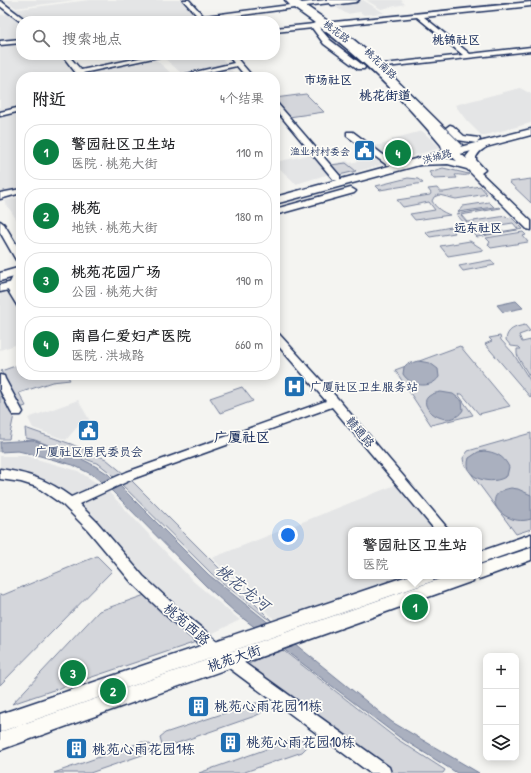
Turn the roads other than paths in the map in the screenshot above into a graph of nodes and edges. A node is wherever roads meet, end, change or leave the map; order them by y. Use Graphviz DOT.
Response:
graph roads {
  1 [pos="186,0"];
  2 [pos="340,0"];
  3 [pos="347,0"];
  4 [pos="356,0"];
  5 [pos="0,3"];
  6 [pos="531,4"];
  7 [pos="295,5"];
  8 [pos="17,16"];
  9 [pos="200,16"];
  10 [pos="228,16"];
  11 [pos="232,16"];
  12 [pos="418,16"];
  13 [pos="327,26"];
  14 [pos="280,30"];
  15 [pos="16,40"];
  16 [pos="0,42"];
  17 [pos="531,49"];
  18 [pos="469,56"];
  19 [pos="69,60"];
  20 [pos="142,60"];
  21 [pos="234,60"];
  22 [pos="237,64"];
  23 [pos="379,66"];
  24 [pos="79,72"];
  25 [pos="90,72"];
  26 [pos="200,72"];
  27 [pos="245,72"];
  28 [pos="426,106"];
  29 [pos="16,110"];
  30 [pos="280,110"];
  31 [pos="0,114"];
  32 [pos="531,126"];
  33 [pos="531,132"];
  34 [pos="350,134"];
  35 [pos="481,142"];
  36 [pos="449,144"];
  37 [pos="390,163"];
  38 [pos="409,164"];
  39 [pos="478,175"];
  40 [pos="337,178"];
  41 [pos="352,191"];
  42 [pos="16,192"];
  43 [pos="280,193"];
  44 [pos="0,196"];
  45 [pos="280,200"];
  46 [pos="280,211"];
  47 [pos="531,220"];
  48 [pos="0,224"];
  49 [pos="531,227"];
  50 [pos="16,263"];
  51 [pos="0,270"];
  52 [pos="16,272"];
  53 [pos="16,274"];
  54 [pos="16,276"];
  55 [pos="0,277"];
  56 [pos="16,280"];
  57 [pos="0,289"];
  58 [pos="16,294"];
  59 [pos="280,342"];
  60 [pos="0,379"];
  61 [pos="334,402"];
  62 [pos="17,412"];
  63 [pos="0,474"];
  64 [pos="76,500"];
  65 [pos="441,527"];
  66 [pos="531,540"];
  67 [pos="531,554"];
  68 [pos="482,557"];
  69 [pos="482,571"];
  70 [pos="418,579"];
  71 [pos="459,579"];
  72 [pos="244,647"];
  73 [pos="223,654"];
  74 [pos="0,723"];
  75 [pos="0,741"];
  76 [pos="377,771"];
  1 -- 9 [label="street"];
  2 -- 7 [label="main road"];
  3 -- 7 [label="main road"];
  4 -- 13 [label="main road"];
  5 -- 8 [label="street"];
  6 -- 12 [label="street"];
  7 -- 10 [label="main road"];
  7 -- 11 [label="main road"];
  7 -- 13 [label="main road"];
  7 -- 13 [label="main road, 桃花路"];
  12 -- 13 [label="street"];
  12 -- 18 [label="street"];
  13 -- 14 [label="street"];
  13 -- 23 [label="main road, 桃花路"];
  13 -- 23 [label="main road"];
  13 -- 36 [label="main road"];
  15 -- 16 [label="main road"];
  17 -- 18 [label="street"];
  18 -- 23 [label="street"];
  19 -- 24 [label="street"];
  20 -- 25 [label="street"];
  21 -- 22 [label="street"];
  22 -- 26 [label="street"];
  22 -- 27 [label="street"];
  23 -- 28 [label="main road"];
  23 -- 36 [label="main road, 桃花路"];
  28 -- 35 [label="main road"];
  28 -- 36 [label="main road"];
  29 -- 31 [label="street"];
  30 -- 40 [label="street"];
  32 -- 35 [label="highway, 洪城路"];
  33 -- 35 [label="highway, 洪城路"];
  34 -- 37 [label="street"];
  35 -- 36 [label="highway, 洪城路"];
  35 -- 47 [label="main road"];
  36 -- 37 [label="highway, 洪城路"];
  36 -- 38 [label="highway, 洪城路"];
  36 -- 39 [label="main road, 桃花路"];
  37 -- 40 [label="highway, 洪城路"];
  38 -- 39 [label="main road"];
  38 -- 45 [label="highway, 洪城路"];
  39 -- 49 [label="main road, 桃花路"];
  40 -- 43 [label="highway, 洪城路"];
  41 -- 46 [label="main road"];
  42 -- 44 [label="street"];
  48 -- 50 [label="street"];
  51 -- 52 [label="highway"];
  53 -- 55 [label="highway"];
  54 -- 57 [label="main road"];
  56 -- 58 [label="street"];
  59 -- 61 [label="street, 赣通路"];
  60 -- 62 [label="street"];
  61 -- 64 [label="street"];
  61 -- 65 [label="street, 赣通路"];
  63 -- 64 [label="street, 桃苑西路"];
  64 -- 73 [label="street, 桃苑西路"];
  66 -- 68 [label="main road"];
  67 -- 69 [label="main road"];
  70 -- 72 [label="main road, 桃苑大街"];
  71 -- 72 [label="main road, 桃苑大街"];
  72 -- 73 [label="main road, 桃苑大街"];
  73 -- 74 [label="main road, 桃苑大街"];
  73 -- 75 [label="main road, 桃苑大街"];
  73 -- 76 [label="street, 桃苑西路"];
}
